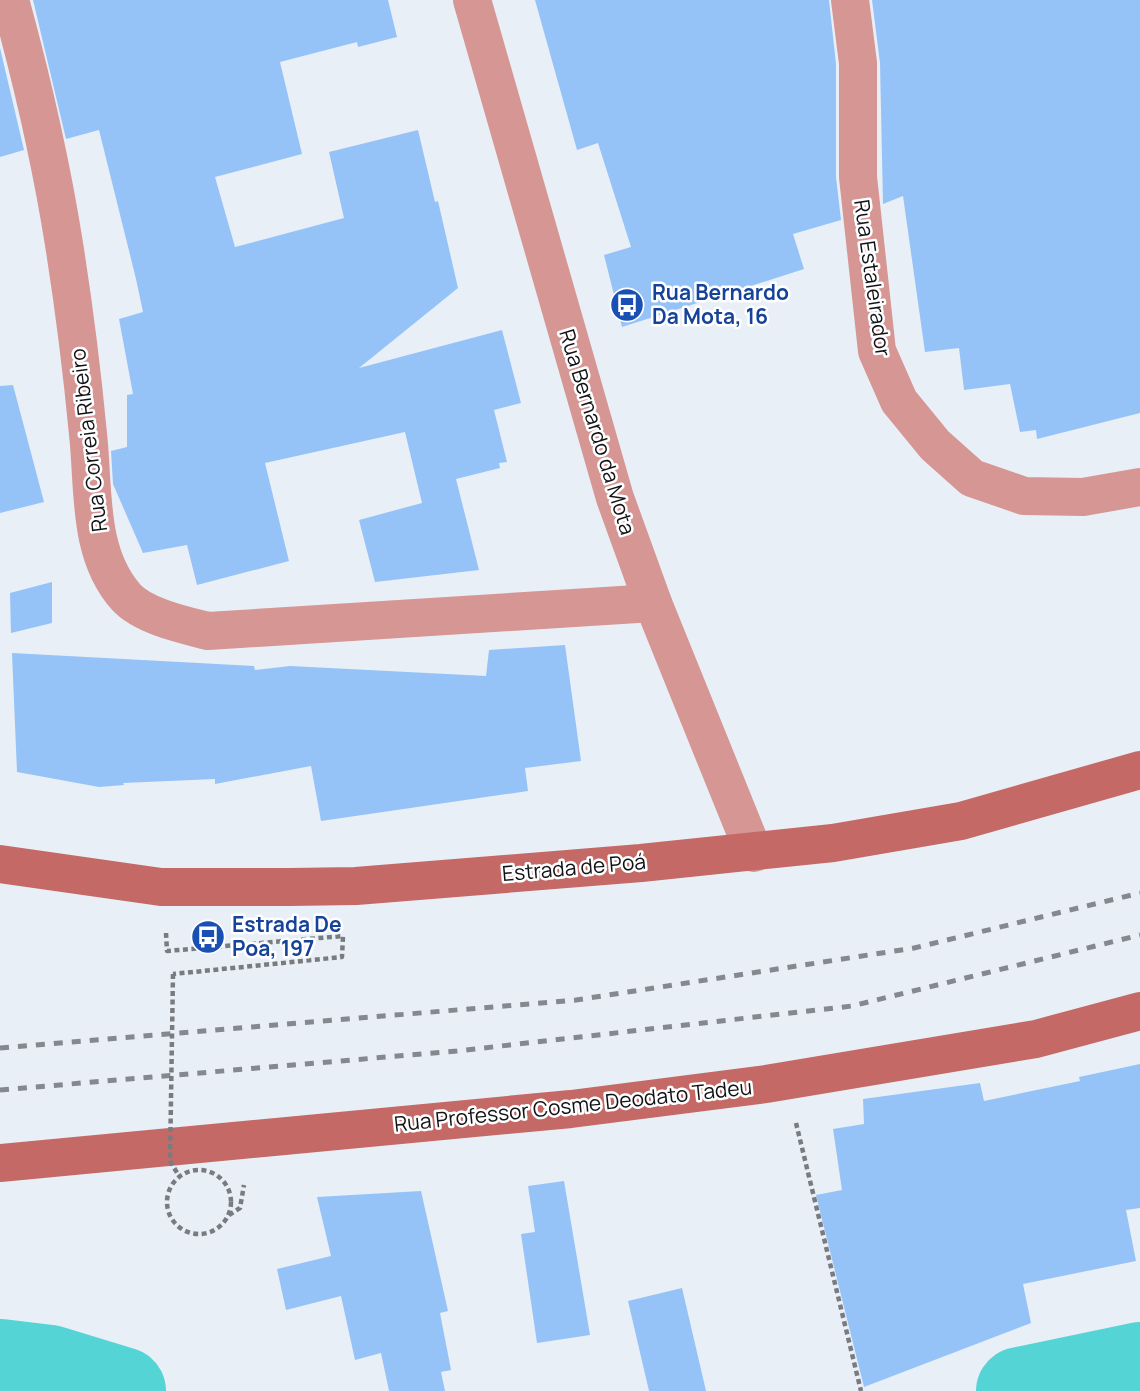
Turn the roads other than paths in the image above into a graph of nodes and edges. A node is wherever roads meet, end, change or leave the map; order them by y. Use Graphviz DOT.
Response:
graph roads {
  1 [pos="10,0"];
  2 [pos="472,0"];
  3 [pos="850,0"];
  4 [pos="1140,486"];
  5 [pos="653,603"];
  6 [pos="1140,770"];
  7 [pos="754,853"];
  8 [pos="0,864"];
  9 [pos="1140,1012"];
  10 [pos="0,1164"];
  1 -- 5 [label="street, Rua Correia Ribeiro"];
  2 -- 5 [label="street, Rua Bernardo da Mota"];
  3 -- 4 [label="street, Rua Estaleirador"];
  5 -- 7 [label="street, Rua Bernardo da Mota"];
  6 -- 7 [label="main road, Estrada de Poá"];
  7 -- 8 [label="main road, Estrada de Poá"];
  9 -- 10 [label="main road, Rua Professor Cosme Deodato Tadeu"];
}
